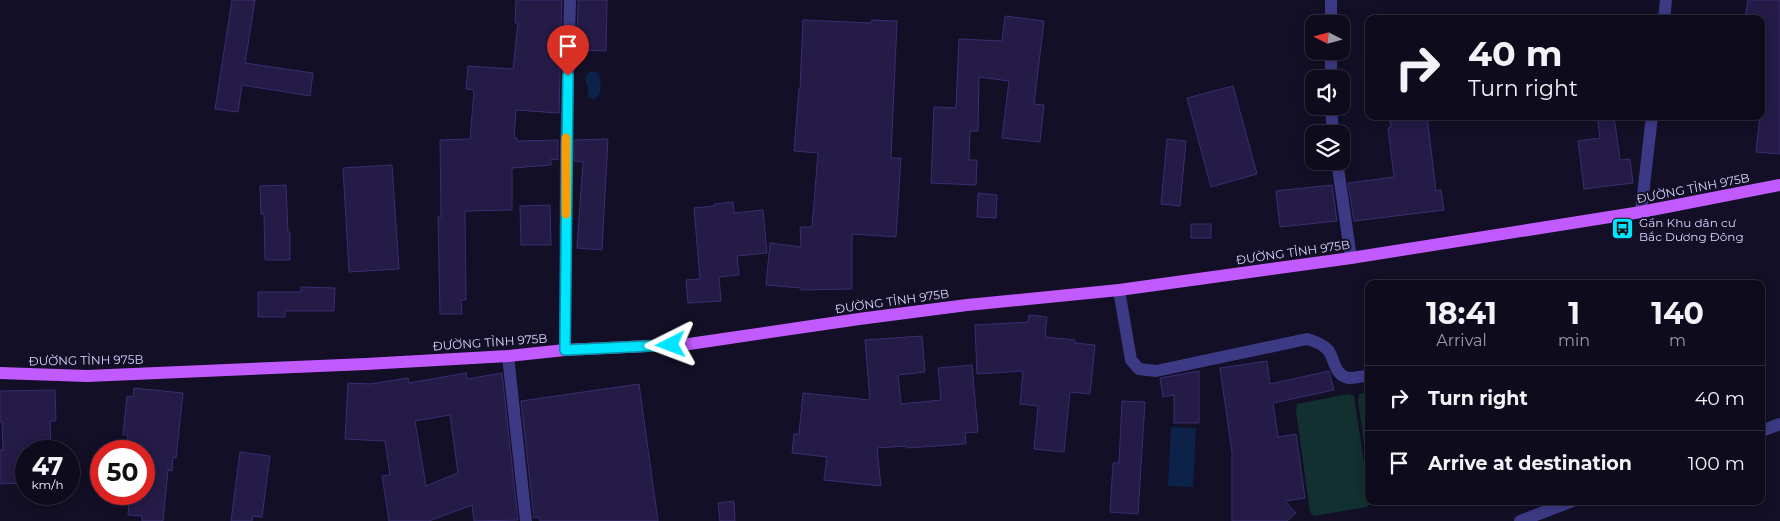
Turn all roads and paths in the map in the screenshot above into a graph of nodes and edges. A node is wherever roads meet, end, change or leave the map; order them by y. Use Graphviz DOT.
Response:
graph roads {
  1 [pos="570,0"];
  2 [pos="1331,0"];
  3 [pos="1666,0"];
  4 [pos="1331,15"];
  5 [pos="1664,15"];
  6 [pos="1652,120"];
  7 [pos="1338,170"];
  8 [pos="1780,185"];
  9 [pos="1641,212"];
  10 [pos="1351,258"];
  11 [pos="1119,290"];
  12 [pos="565,350"];
  13 [pos="508,356"];
  14 [pos="0,374"];
  15 [pos="1365,376"];
  16 [pos="1780,424"];
  17 [pos="1765,430"];
  18 [pos="1562,505"];
  19 [pos="526,521"];
  20 [pos="1520,521"];
  1 -- 12 [label="street"];
  2 -- 4 [label="street"];
  3 -- 5 [label="street"];
  6 -- 9 [label="street"];
  7 -- 10 [label="street"];
  8 -- 9 [label="main road, ĐƯỜNG TỈNH 975B"];
  9 -- 10 [label="main road, ĐƯỜNG TỈNH 975B"];
  10 -- 11 [label="main road, ĐƯỜNG TỈNH 975B"];
  11 -- 12 [label="main road, ĐƯỜNG TỈNH 975B"];
  11 -- 15 [label="street"];
  12 -- 13 [label="main road, ĐƯỜNG TỈNH 975B"];
  13 -- 14 [label="main road, ĐƯỜNG TỈNH 975B"];
  13 -- 19 [label="street"];
  16 -- 17 [label="street"];
  18 -- 20 [label="street"];
}
